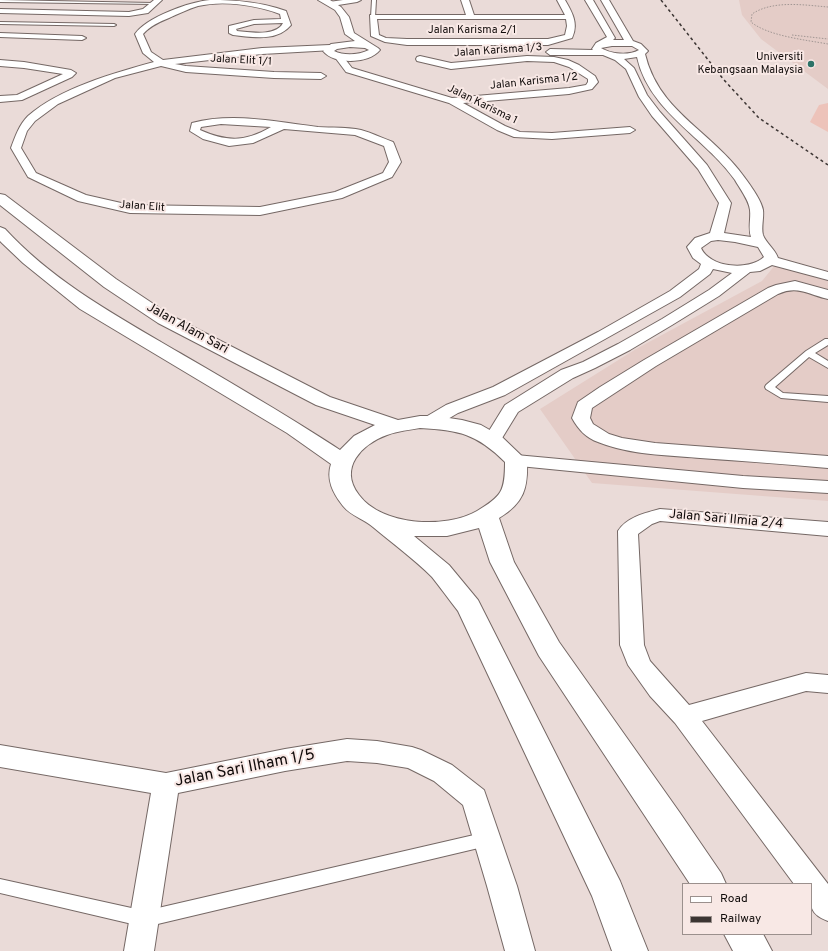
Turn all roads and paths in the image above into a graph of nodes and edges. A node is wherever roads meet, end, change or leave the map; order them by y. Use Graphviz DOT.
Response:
graph roads {
  1 [pos="357,0"];
  2 [pos="374,0"];
  3 [pos="465,0"];
  4 [pos="561,0"];
  5 [pos="589,0"];
  6 [pos="605,0"];
  7 [pos="0,1"];
  8 [pos="13,1"];
  9 [pos="329,1"];
  10 [pos="156,2"];
  11 [pos="828,7"];
  12 [pos="0,10"];
  13 [pos="373,17"];
  14 [pos="471,17"];
  15 [pos="570,17"];
  16 [pos="285,21"];
  17 [pos="0,23"];
  18 [pos="114,25"];
  19 [pos="350,34"];
  20 [pos="783,34"];
  21 [pos="0,35"];
  22 [pos="82,38"];
  23 [pos="828,39"];
  24 [pos="630,44"];
  25 [pos="828,44"];
  26 [pos="374,49"];
  27 [pos="603,49"];
  28 [pos="333,51"];
  29 [pos="413,51"];
  30 [pos="429,51"];
  31 [pos="509,52"];
  32 [pos="641,53"];
  33 [pos="360,56"];
  34 [pos="420,59"];
  35 [pos="555,60"];
  36 [pos="161,63"];
  37 [pos="0,64"];
  38 [pos="321,76"];
  39 [pos="375,78"];
  40 [pos="0,100"];
  41 [pos="452,101"];
  42 [pos="281,126"];
  43 [pos="630,130"];
  44 [pos="0,198"];
  45 [pos="0,232"];
  46 [pos="716,237"];
  47 [pos="761,244"];
  48 [pos="0,255"];
  49 [pos="28,258"];
  50 [pos="770,260"];
  51 [pos="708,263"];
  52 [pos="746,269"];
  53 [pos="828,276"];
  54 [pos="828,295"];
  55 [pos="828,341"];
  56 [pos="628,345"];
  57 [pos="809,353"];
  58 [pos="657,358"];
  59 [pos="828,365"];
  60 [pos="828,399"];
  61 [pos="430,422"];
  62 [pos="394,425"];
  63 [pos="492,439"];
  64 [pos="738,456"];
  65 [pos="342,461"];
  66 [pos="516,461"];
  67 [pos="828,462"];
  68 [pos="743,482"];
  69 [pos="828,487"];
  70 [pos="487,517"];
  71 [pos="380,520"];
  72 [pos="828,528"];
  73 [pos="828,684"];
  74 [pos="684,716"];
  75 [pos="0,756"];
  76 [pos="166,784"];
  77 [pos="488,838"];
  78 [pos="708,883"];
  79 [pos="810,883"];
  80 [pos="812,885"];
  81 [pos="0,886"];
  82 [pos="828,907"];
  83 [pos="145,919"];
  84 [pos="743,935"];
  85 [pos="139,951"];
  86 [pos="520,951"];
  87 [pos="630,951"];
  88 [pos="754,951"];
  1 -- 9 [label="street"];
  2 -- 13 [label="lane"];
  3 -- 14 [label="street"];
  4 -- 15 [label="street"];
  5 -- 27 [label="street"];
  6 -- 24 [label="street"];
  7 -- 8 [label="lane"];
  8 -- 10 [label="lane"];
  8 -- 12 [label="street"];
  9 -- 19 [label="street"];
  10 -- 12 [label="street"];
  11 -- 20 [label="path"];
  13 -- 14 [label="street"];
  13 -- 15 [label="street, Jalan Karisma 2/1"];
  14 -- 15 [label="street"];
  16 -- 16 [label="street"];
  16 -- 36 [label="street"];
  17 -- 18 [label="lane"];
  19 -- 26 [label="street"];
  19 -- 28 [label="street"];
  20 -- 23 [label="path"];
  20 -- 25 [label="path"];
  21 -- 22 [label="street"];
  24 -- 27 [label="street"];
  24 -- 32 [label="street"];
  26 -- 27 [label="street"];
  26 -- 28 [label="street"];
  26 -- 33 [label="street"];
  27 -- 31 [label="street"];
  27 -- 32 [label="street"];
  27 -- 46 [label="street"];
  28 -- 33 [label="street"];
  28 -- 36 [label="street, Jalan Elit"];
  28 -- 39 [label="street, Jalan Karisma 1"];
  29 -- 30 [label="street"];
  32 -- 47 [label="street"];
  33 -- 39 [label="street, Jalan Karisma 1"];
  34 -- 35 [label="street, Jalan Karisma 1/3"];
  35 -- 41 [label="street, Jalan Karisma 1/2"];
  36 -- 38 [label="street, Jalan Elit 1/1"];
  36 -- 42 [label="street, Jalan Elit"];
  37 -- 40 [label="street"];
  39 -- 41 [label="street, Jalan Karisma 1"];
  41 -- 43 [label="street, Jalan Karisma 1"];
  42 -- 42 [label="street, Jalan Elit"];
  44 -- 62 [label="street, Jalan Alam Sari"];
  45 -- 49 [label="street"];
  46 -- 47 [label="street"];
  46 -- 51 [label="street"];
  47 -- 50 [label="street"];
  48 -- 49 [label="street"];
  49 -- 65 [label="street"];
  50 -- 52 [label="street"];
  50 -- 53 [label="street"];
  51 -- 52 [label="street"];
  51 -- 61 [label="street"];
  52 -- 56 [label="street"];
  54 -- 58 [label="street"];
  55 -- 57 [label="lane"];
  56 -- 58 [label="street"];
  56 -- 63 [label="street"];
  57 -- 59 [label="lane"];
  57 -- 60 [label="lane"];
  58 -- 64 [label="street"];
  61 -- 62 [label="street"];
  61 -- 63 [label="street"];
  62 -- 65 [label="street"];
  63 -- 66 [label="street"];
  64 -- 67 [label="street"];
  64 -- 68 [label="street"];
  65 -- 71 [label="street"];
  66 -- 68 [label="street"];
  66 -- 70 [label="street"];
  68 -- 69 [label="street"];
  70 -- 71 [label="street"];
  70 -- 78 [label="street"];
  71 -- 87 [label="street"];
  72 -- 74 [label="street, Jalan Sari Ilmia 2/4"];
  73 -- 74 [label="street"];
  74 -- 79 [label="street"];
  75 -- 76 [label="street, Jalan Sari Ilham 1/5"];
  76 -- 77 [label="street, Jalan Sari Ilham 1/5"];
  76 -- 83 [label="street"];
  77 -- 83 [label="lane"];
  77 -- 86 [label="street, Jalan Sari Ilham 1/5"];
  80 -- 82 [label="street"];
  81 -- 83 [label="lane"];
  83 -- 85 [label="street"];
  84 -- 88 [label="street"];
}
